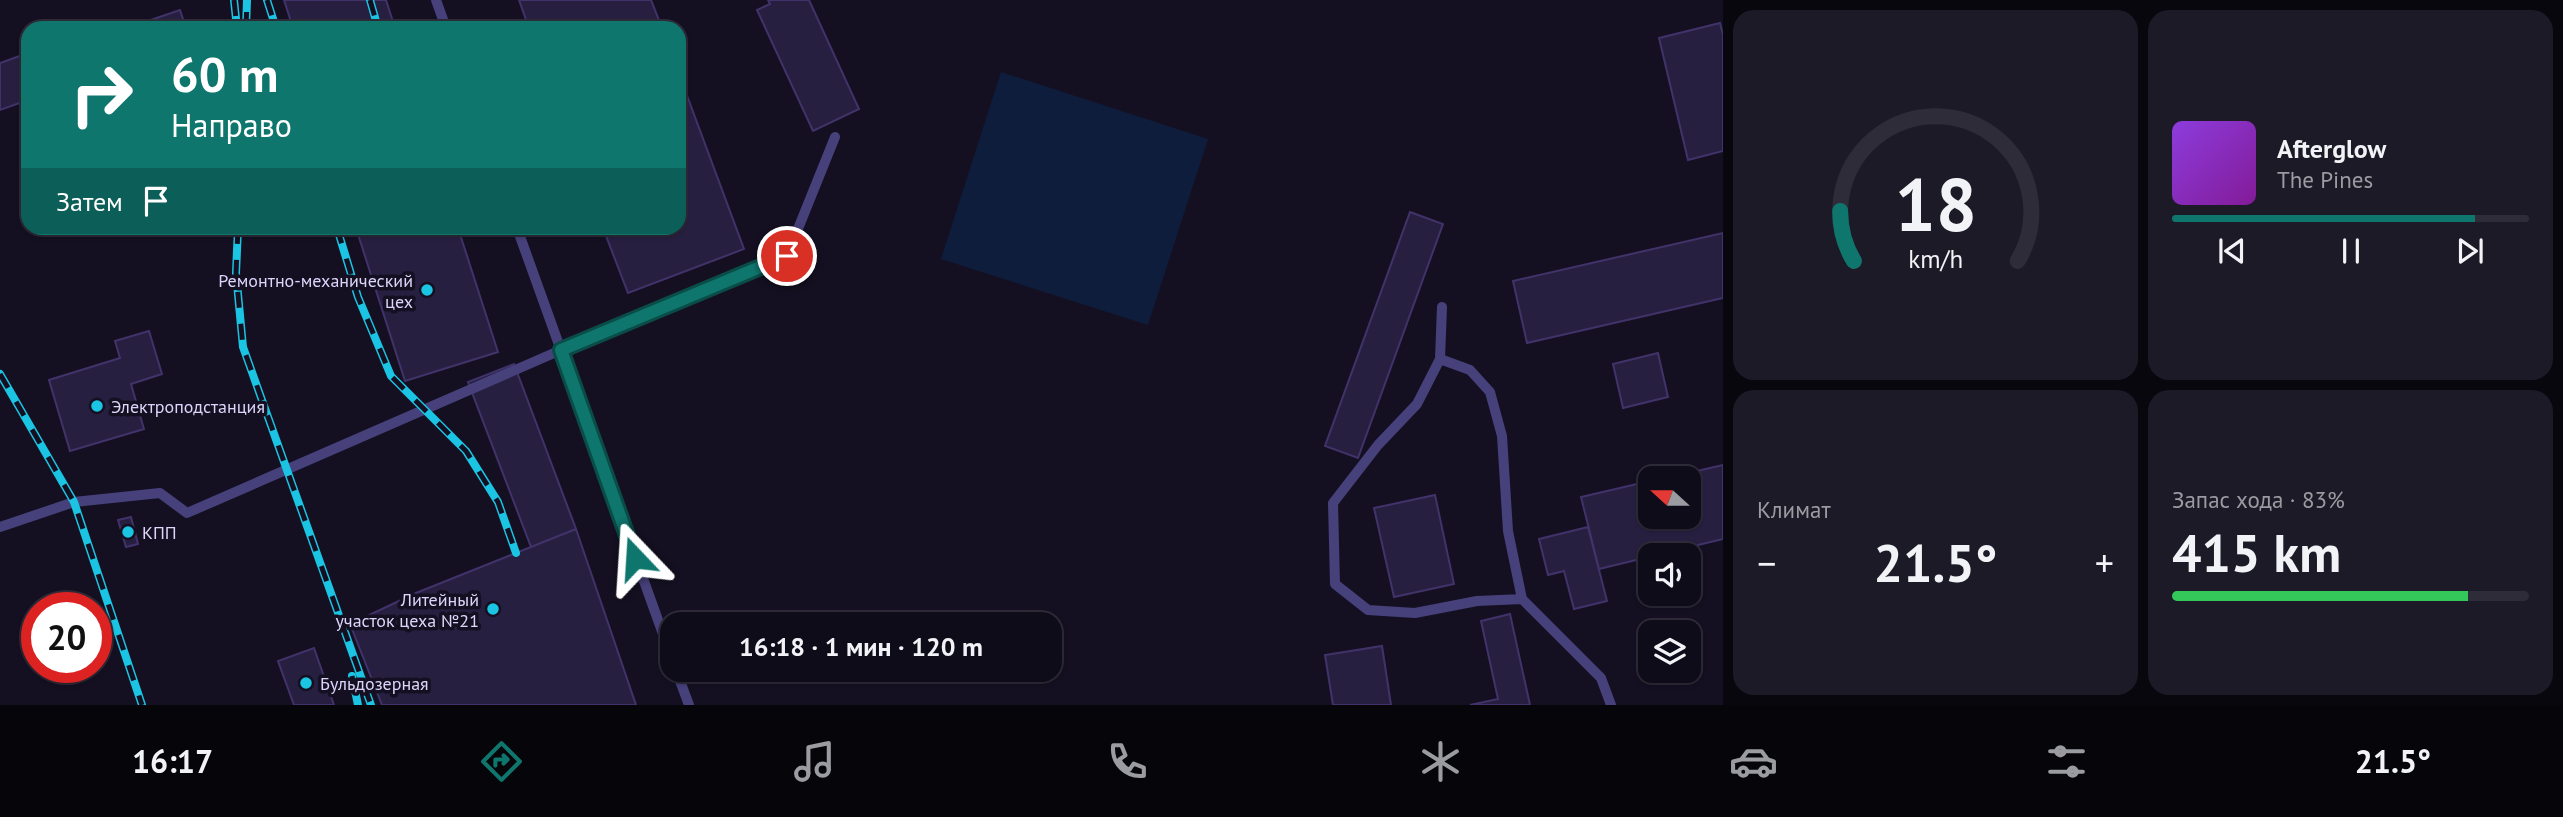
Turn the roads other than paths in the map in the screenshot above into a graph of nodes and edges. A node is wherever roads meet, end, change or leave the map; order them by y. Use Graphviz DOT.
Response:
graph roads {
  1 [pos="436,0"];
  2 [pos="444,21"];
  3 [pos="835,137"];
  4 [pos="520,235"];
  5 [pos="1442,307"];
  6 [pos="561,350"];
  7 [pos="1440,359"];
  8 [pos="0,527"];
  9 [pos="1522,599"];
  10 [pos="660,626"];
  11 [pos="680,682"];
  12 [pos="689,705"];
  13 [pos="1611,705"];
  1 -- 2 [label="lane"];
  3 -- 6 [label="lane"];
  4 -- 6 [label="lane"];
  5 -- 7 [label="lane"];
  6 -- 8 [label="lane"];
  6 -- 10 [label="lane"];
  7 -- 9 [label="lane"];
  7 -- 9 [label="lane"];
  9 -- 13 [label="lane"];
  11 -- 12 [label="lane"];
}
